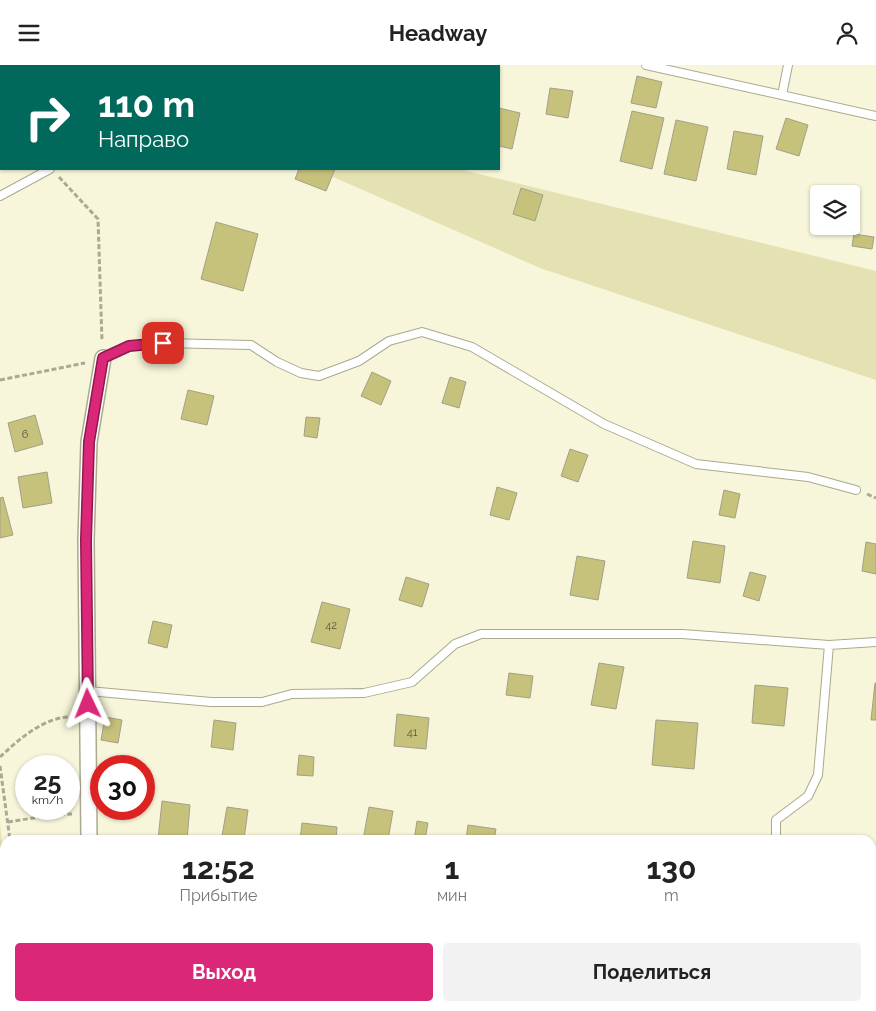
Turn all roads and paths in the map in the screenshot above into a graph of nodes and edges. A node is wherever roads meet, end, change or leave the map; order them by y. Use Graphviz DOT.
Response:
graph roads {
  1 [pos="646,65"];
  2 [pos="788,65"];
  3 [pos="782,95"];
  4 [pos="876,116"];
  5 [pos="48,170"];
  6 [pos="59,176"];
  7 [pos="0,196"];
  8 [pos="103,358"];
  9 [pos="0,380"];
  10 [pos="856,490"];
  11 [pos="876,641"];
  12 [pos="829,645"];
  13 [pos="88,691"];
  14 [pos="88,717"];
  15 [pos="0,757"];
  16 [pos="0,766"];
  17 [pos="88,814"];
  18 [pos="8,822"];
  19 [pos="9,835"];
  20 [pos="89,835"];
  21 [pos="776,835"];
  1 -- 3 [label="lane"];
  2 -- 3 [label="lane"];
  3 -- 4 [label="lane"];
  5 -- 7 [label="lane"];
  6 -- 8 [label="path"];
  8 -- 9 [label="path"];
  8 -- 10 [label="lane"];
  8 -- 13 [label="street"];
  11 -- 12 [label="lane"];
  12 -- 13 [label="lane"];
  12 -- 21 [label="lane"];
  13 -- 14 [label="street"];
  14 -- 15 [label="path"];
  14 -- 17 [label="street"];
  16 -- 18 [label="path"];
  17 -- 18 [label="path"];
  17 -- 20 [label="street"];
  18 -- 19 [label="path"];
}
